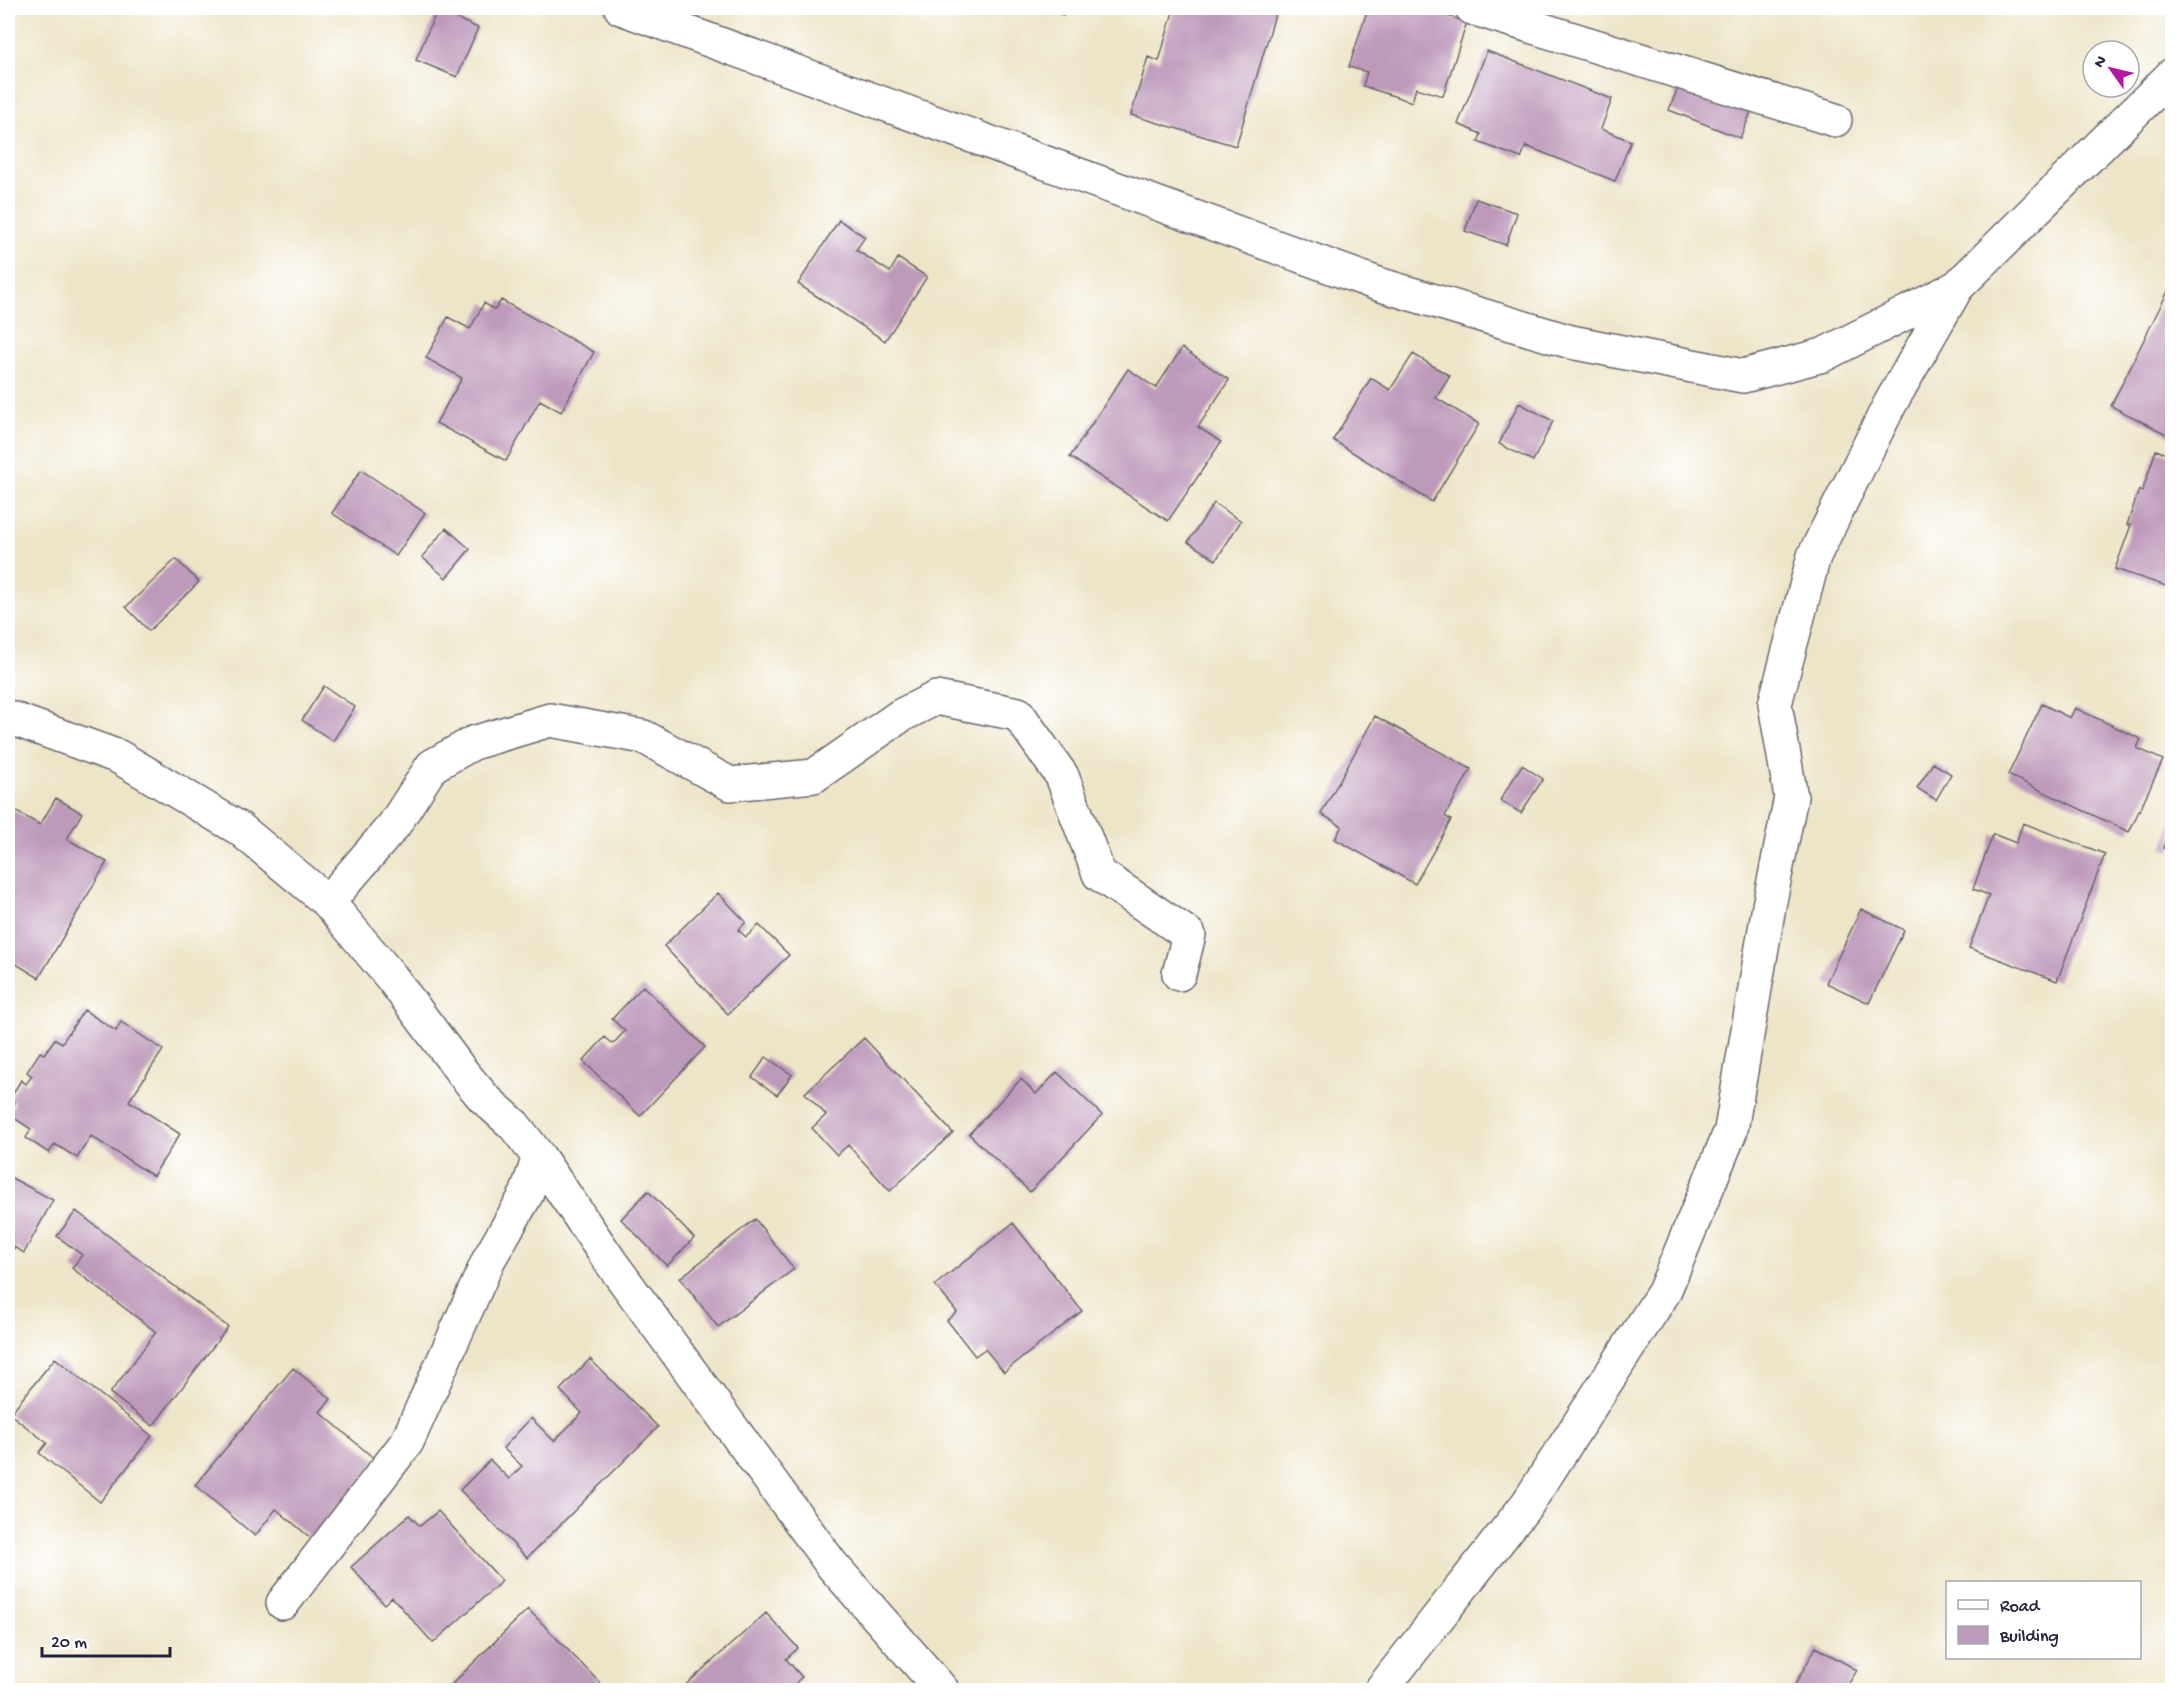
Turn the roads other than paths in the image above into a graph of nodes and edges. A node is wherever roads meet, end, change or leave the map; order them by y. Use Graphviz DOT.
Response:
graph roads {
  1 [pos="621,8"];
  2 [pos="1472,8"];
  3 [pos="2172,75"];
  4 [pos="1835,120"];
  5 [pos="1958,287"];
  6 [pos="8,717"];
  7 [pos="328,902"];
  8 [pos="1179,974"];
  9 [pos="539,1157"];
  10 [pos="283,1603"];
  11 [pos="942,1690"];
  12 [pos="1381,1690"];
  1 -- 5 [label="street"];
  2 -- 4 [label="street"];
  3 -- 5 [label="street"];
  5 -- 12 [label="street"];
  6 -- 7 [label="street"];
  7 -- 8 [label="street"];
  7 -- 9 [label="street"];
  9 -- 10 [label="street"];
  9 -- 11 [label="street"];
}
